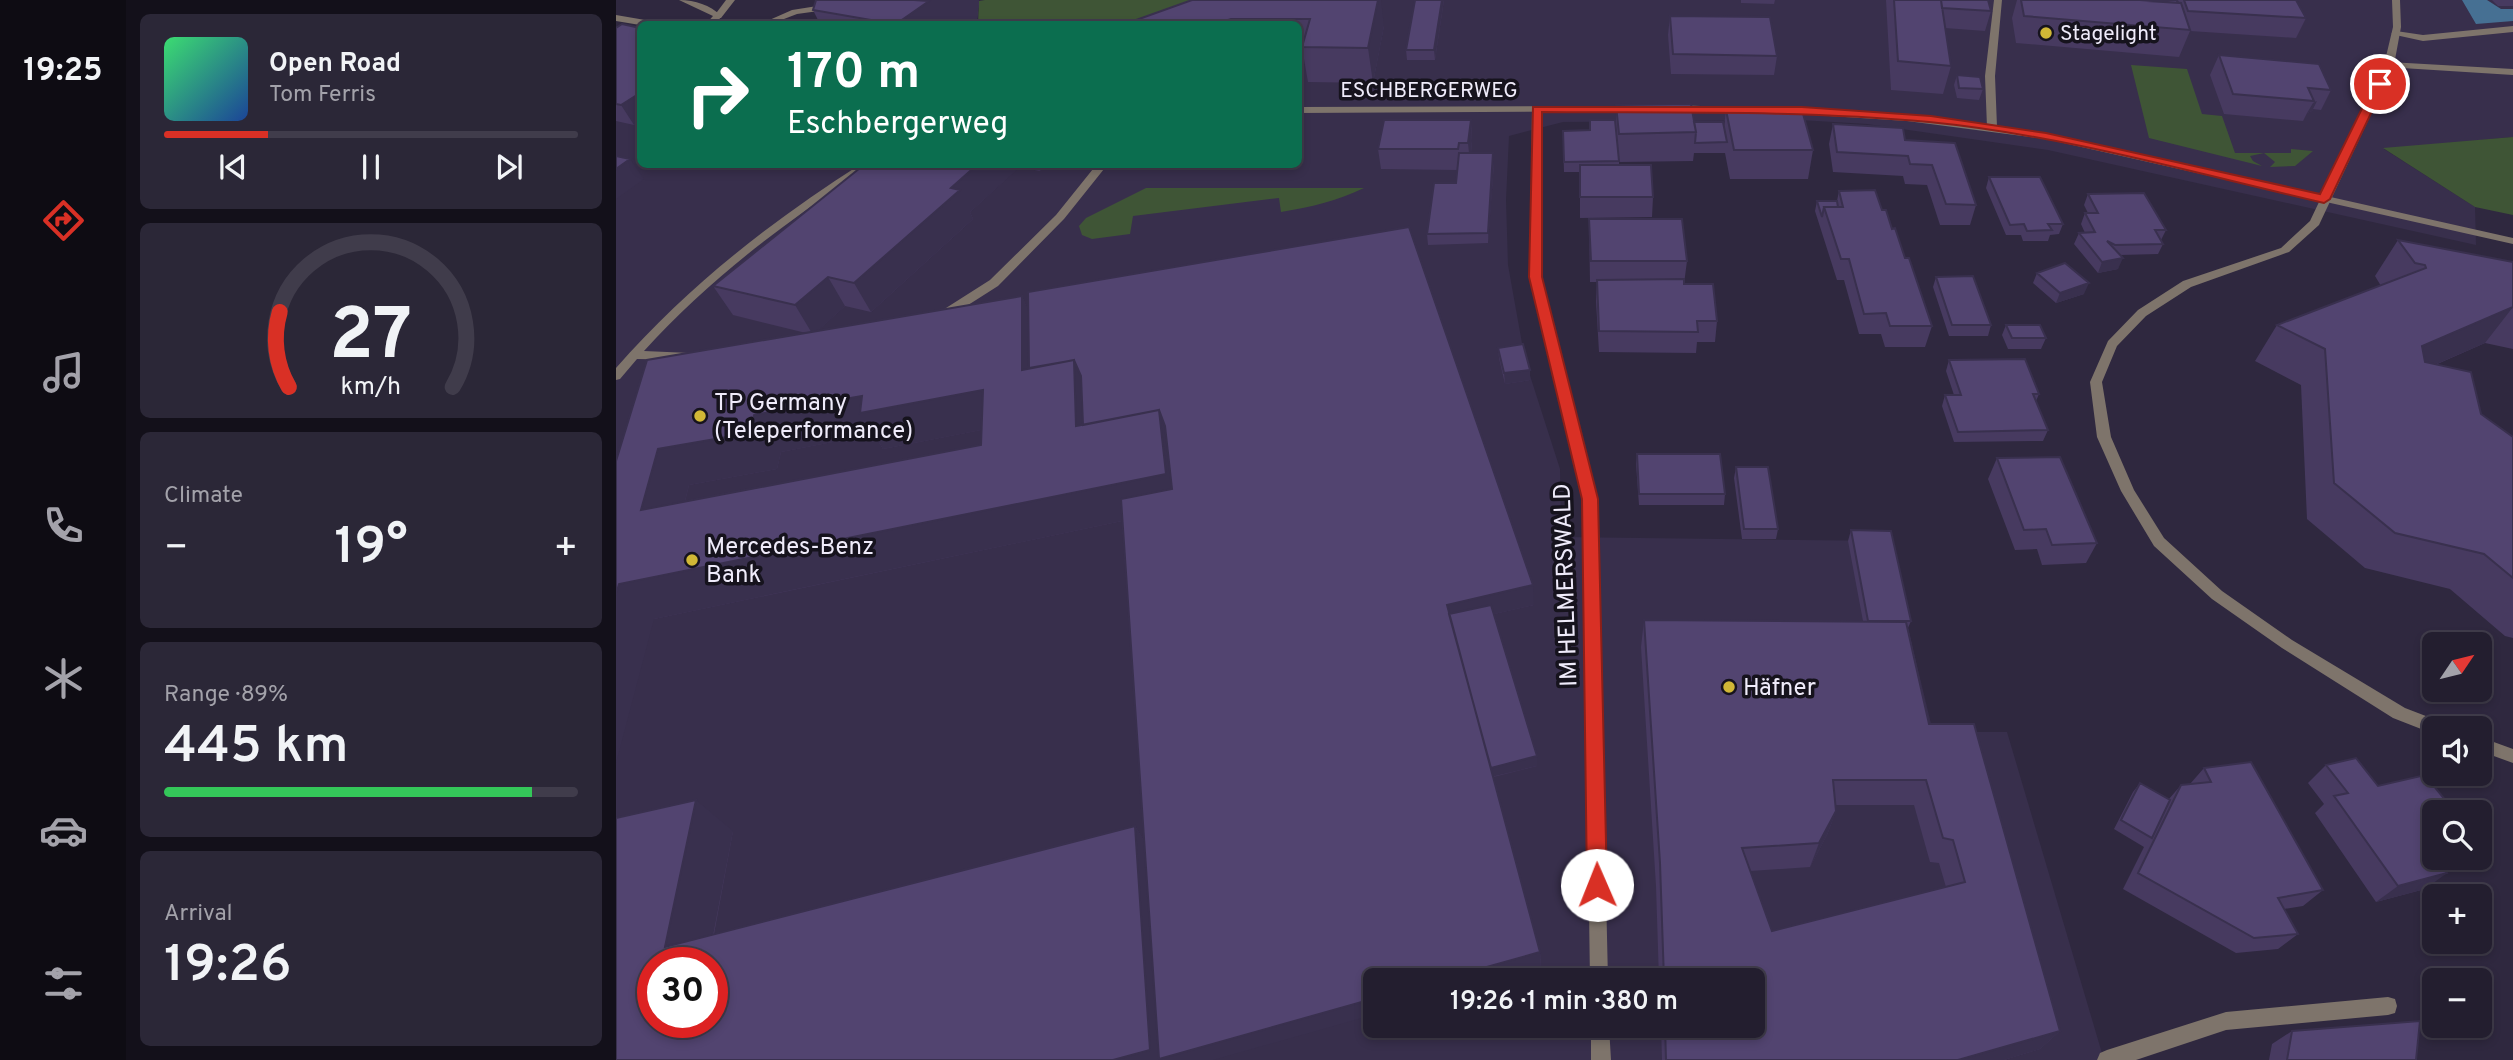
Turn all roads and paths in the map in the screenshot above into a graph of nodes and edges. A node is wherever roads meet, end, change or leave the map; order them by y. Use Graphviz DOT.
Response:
graph roads {
  1 [pos="683,0"];
  2 [pos="731,0"];
  3 [pos="1997,0"];
  4 [pos="2396,0"];
  5 [pos="844,5"];
  6 [pos="718,16"];
  7 [pos="616,18"];
  8 [pos="713,21"];
  9 [pos="772,21"];
  10 [pos="637,22"];
  11 [pos="2513,29"];
  12 [pos="2396,34"];
  13 [pos="2389,65"];
  14 [pos="2513,72"];
  15 [pos="1639,108"];
  16 [pos="1662,108"];
  17 [pos="1536,109"];
  18 [pos="1302,110"];
  19 [pos="1992,127"];
  20 [pos="863,168"];
  21 [pos="1100,168"];
  22 [pos="2324,199"];
  23 [pos="2513,241"];
  24 [pos="926,322"];
  25 [pos="634,355"];
  26 [pos="708,358"];
  27 [pos="616,376"];
  28 [pos="2422,722"];
  29 [pos="2492,748"];
  30 [pos="2513,756"];
  31 [pos="1600,968"];
  32 [pos="2388,1006"];
  33 [pos="1600,1038"];
  34 [pos="1601,1060"];
  35 [pos="2107,1060"];
  1 -- 6 [label="street"];
  2 -- 6 [label="street"];
  3 -- 19 [label="street"];
  4 -- 12 [label="street"];
  5 -- 9 [label="street"];
  6 -- 8 [label="street"];
  7 -- 10 [label="street"];
  11 -- 12 [label="street"];
  12 -- 13 [label="street"];
  13 -- 14 [label="street"];
  13 -- 22 [label="street"];
  15 -- 17 [label="street, ESCHBERGERWEG"];
  16 -- 19 [label="street"];
  17 -- 18 [label="street, ESCHBERGERWEG"];
  17 -- 31 [label="street, IM HELMERSWALD"];
  19 -- 22 [label="street"];
  20 -- 25 [label="street"];
  21 -- 24 [label="street"];
  22 -- 23 [label="street"];
  22 -- 28 [label="street"];
  25 -- 26 [label="street"];
  25 -- 27 [label="street"];
  29 -- 30 [label="street"];
  32 -- 35 [label="street"];
  33 -- 34 [label="street"];
}
